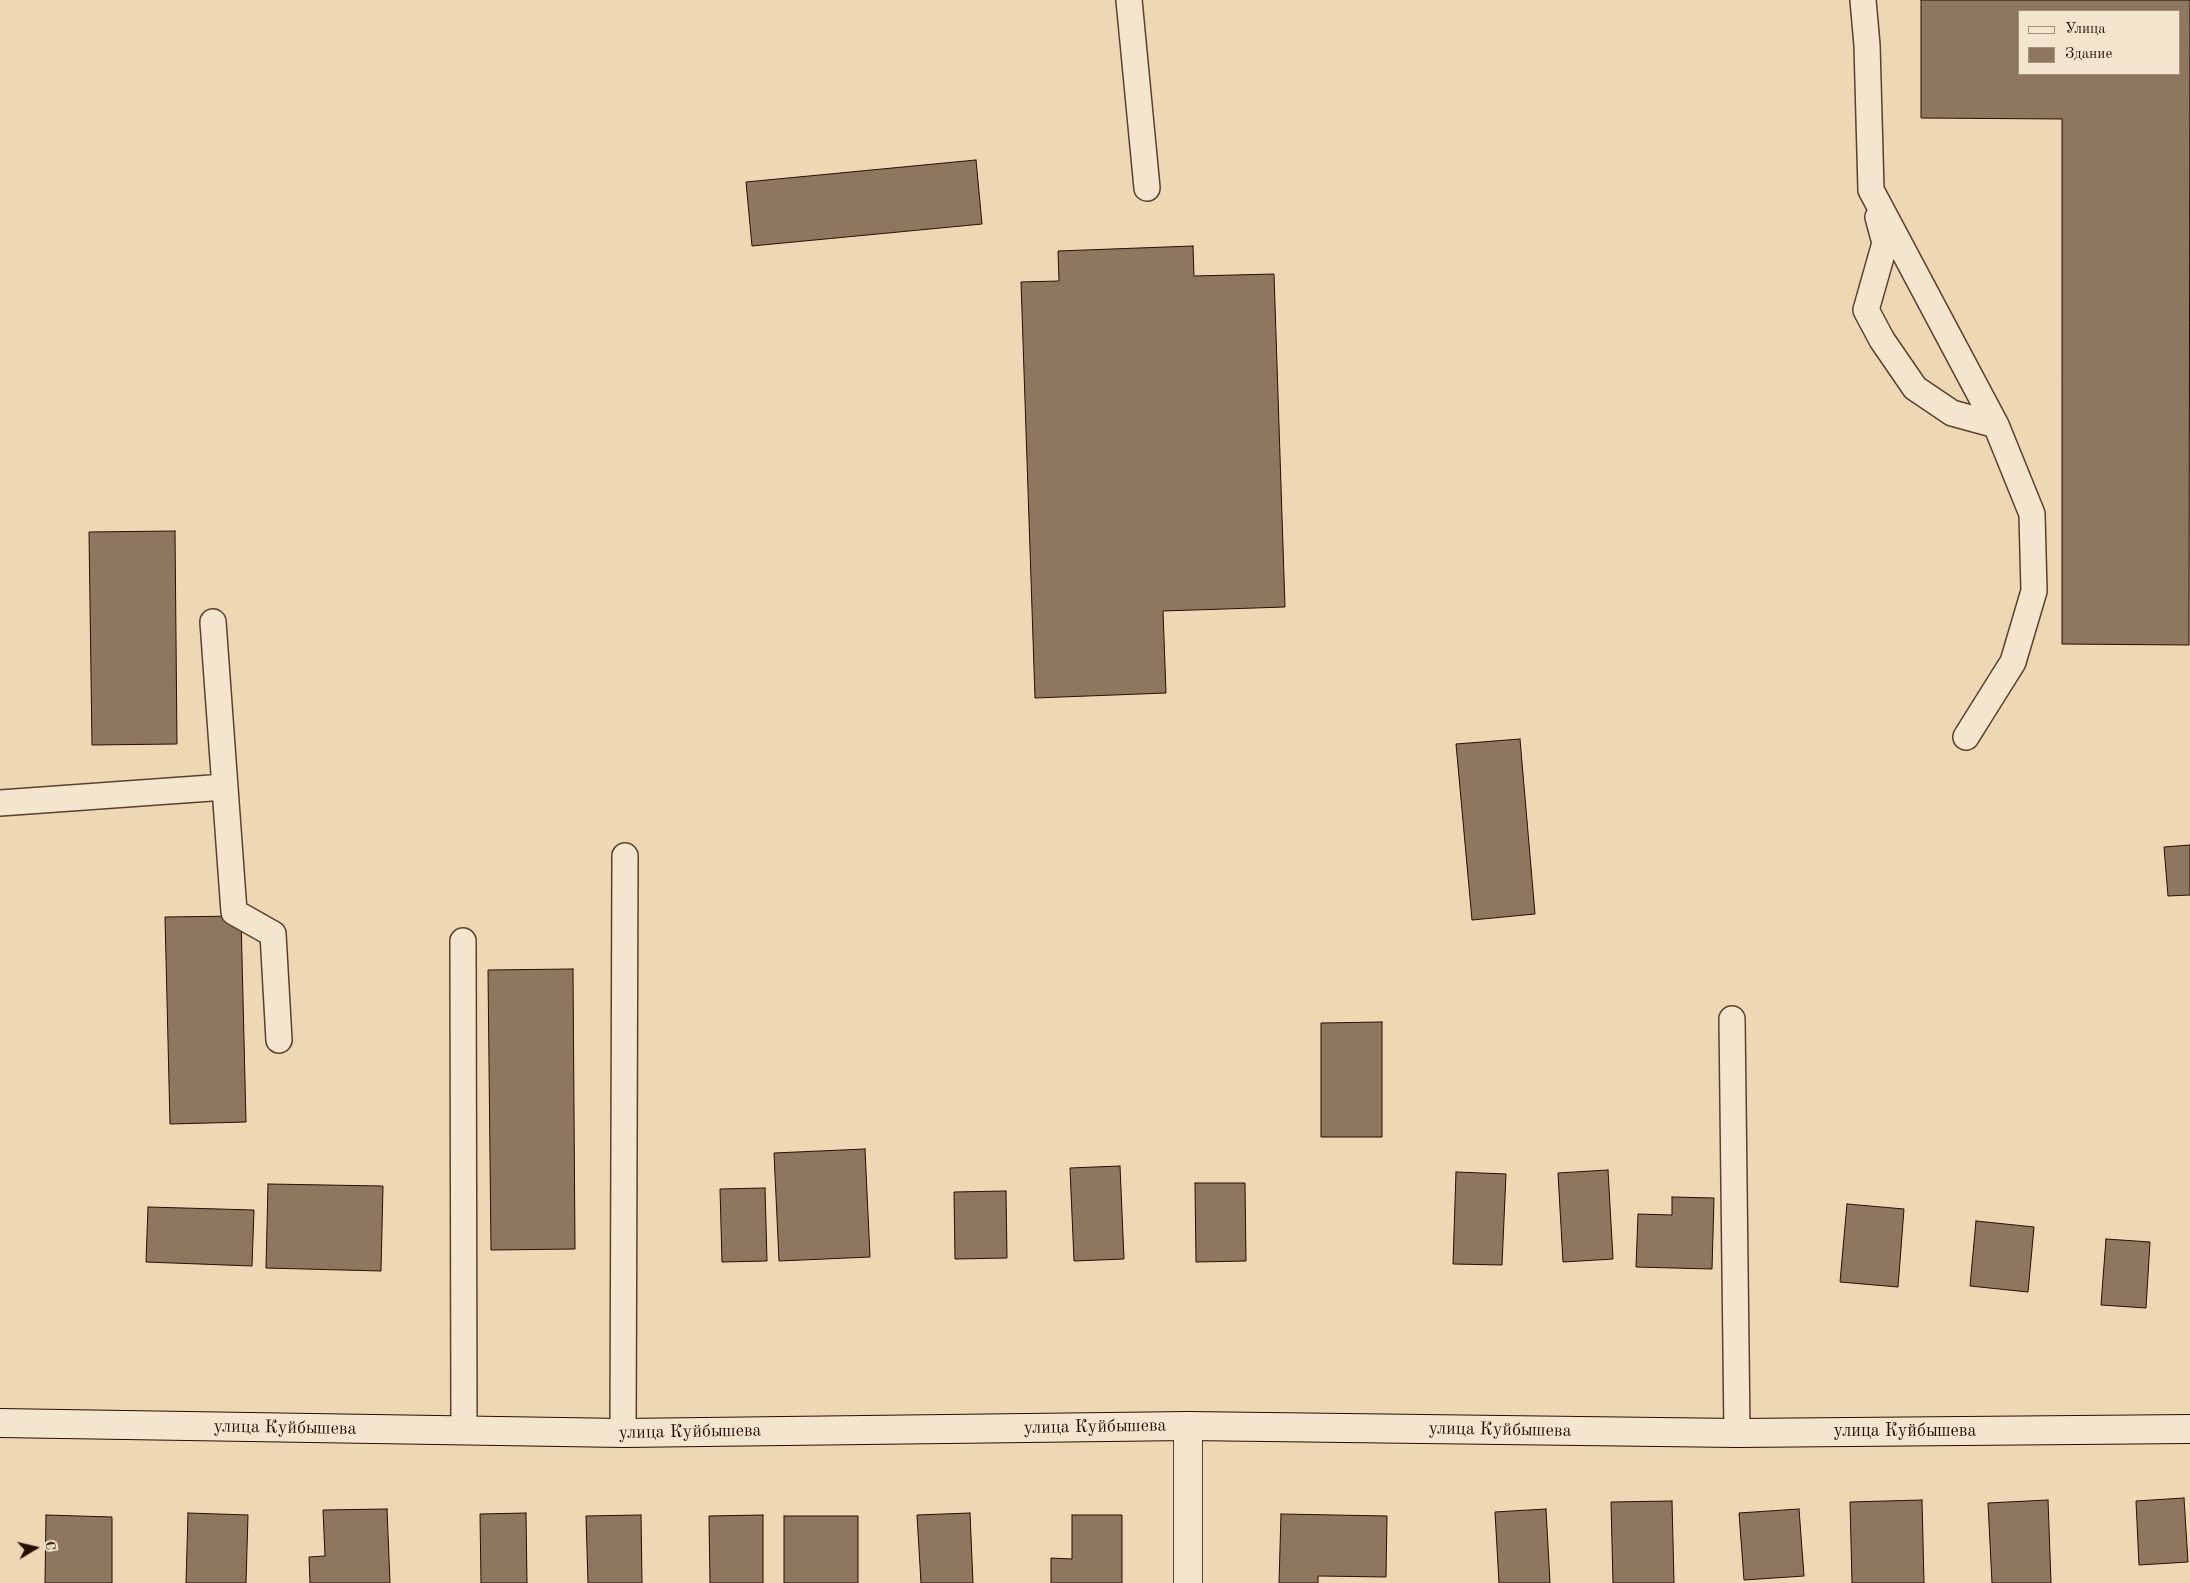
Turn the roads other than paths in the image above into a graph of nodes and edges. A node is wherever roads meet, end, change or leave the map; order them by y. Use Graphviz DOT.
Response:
graph roads {
  1 [pos="1129,0"];
  2 [pos="1863,0"];
  3 [pos="1147,188"];
  4 [pos="1871,190"];
  5 [pos="1996,425"];
  6 [pos="213,622"];
  7 [pos="1966,737"];
  8 [pos="225,787"];
  9 [pos="0,803"];
  10 [pos="625,856"];
  11 [pos="463,941"];
  12 [pos="1732,1019"];
  13 [pos="279,1040"];
  14 [pos="0,1423"];
  15 [pos="1188,1426"];
  16 [pos="2190,1429"];
  17 [pos="464,1431"];
  18 [pos="623,1433"];
  19 [pos="1737,1433"];
  20 [pos="1188,1583"];
  1 -- 3 [label="lane"];
  2 -- 4 [label="lane"];
  4 -- 5 [label="lane"];
  4 -- 5 [label="lane"];
  5 -- 7 [label="lane"];
  6 -- 8 [label="lane"];
  8 -- 9 [label="lane"];
  8 -- 13 [label="lane"];
  10 -- 18 [label="lane"];
  11 -- 17 [label="lane"];
  12 -- 19 [label="lane"];
  14 -- 17 [label="street, улица Куйбышева"];
  15 -- 18 [label="street, улица Куйбышева"];
  15 -- 19 [label="street, улица Куйбышева"];
  15 -- 20 [label="street"];
  16 -- 19 [label="street, улица Куйбышева"];
  17 -- 18 [label="street, улица Куйбышева"];
}
